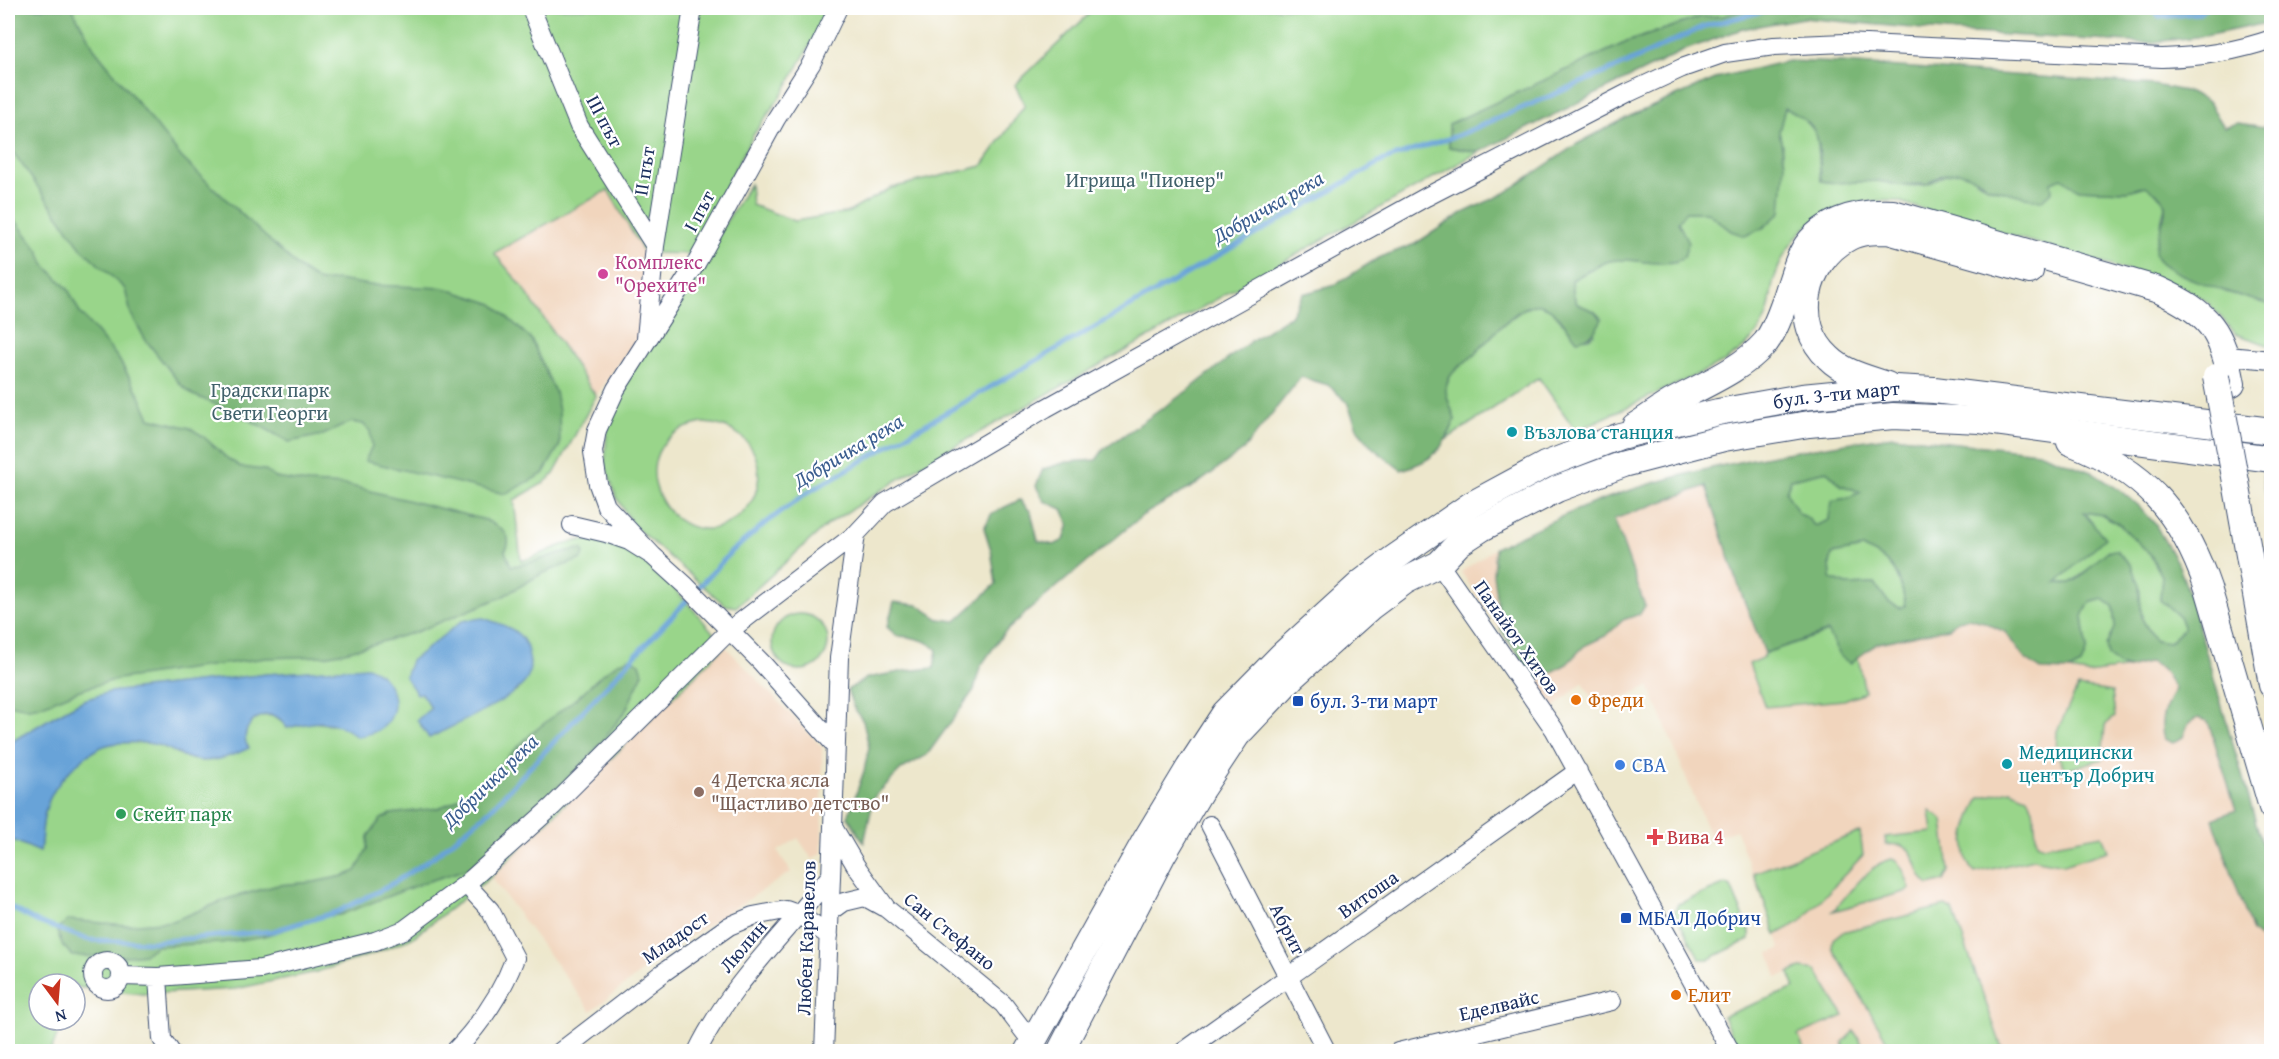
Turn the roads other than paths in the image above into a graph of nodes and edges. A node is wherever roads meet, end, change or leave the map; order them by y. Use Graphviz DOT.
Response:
graph roads {
  1 [pos="531,8"];
  2 [pos="693,8"];
  3 [pos="838,8"];
  4 [pos="2271,39"];
  5 [pos="655,246"];
  6 [pos="646,342"];
  7 [pos="2271,360"];
  8 [pos="2222,369"];
  9 [pos="1895,388"];
  10 [pos="2033,428"];
  11 [pos="2271,431"];
  12 [pos="1620,436"];
  13 [pos="2271,459"];
  14 [pos="2243,482"];
  15 [pos="572,525"];
  16 [pos="856,534"];
  17 [pos="1423,539"];
  18 [pos="653,556"];
  19 [pos="1439,563"];
  20 [pos="2271,603"];
  21 [pos="723,625"];
  22 [pos="2271,686"];
  23 [pos="835,745"];
  24 [pos="1578,771"];
  25 [pos="2271,807"];
  26 [pos="1210,825"];
  27 [pos="833,827"];
  28 [pos="831,875"];
  29 [pos="466,884"];
  30 [pos="887,909"];
  31 [pos="830,912"];
  32 [pos="800,915"];
  33 [pos="829,936"];
  34 [pos="121,976"];
  35 [pos="158,977"];
  36 [pos="1287,978"];
  37 [pos="1612,1001"];
  38 [pos="1029,1047"];
  39 [pos="171,1052"];
  40 [pos="454,1052"];
  41 [pos="560,1052"];
  42 [pos="697,1052"];
  43 [pos="824,1052"];
  44 [pos="1060,1052"];
  45 [pos="1183,1052"];
  46 [pos="1327,1052"];
  47 [pos="1398,1052"];
  48 [pos="1731,1052"];
  1 -- 5 [label="street, ІІІ път"];
  2 -- 5 [label="street, ІІ път"];
  3 -- 6 [label="street, І път"];
  4 -- 16 [label="street"];
  5 -- 6 [label="street, ІІ път"];
  6 -- 18 [label="street, І път"];
  7 -- 8 [label="street"];
  8 -- 9 [label="main road"];
  8 -- 12 [label="main road"];
  8 -- 14 [label="main road, bridge"];
  9 -- 11 [label="main road, бул. 3-ти март"];
  9 -- 12 [label="main road, бул. 3-ти март"];
  10 -- 13 [label="main road, бул. 3-ти март"];
  10 -- 19 [label="main road, бул. 3-ти март"];
  10 -- 25 [label="main road"];
  12 -- 17 [label="main road, бул. 3-ти март"];
  14 -- 20 [label="main road"];
  14 -- 22 [label="main road"];
  15 -- 18 [label="street"];
  16 -- 21 [label="street"];
  16 -- 23 [label="street"];
  17 -- 19 [label="main road"];
  17 -- 38 [label="main road, бул. 3-ти март"];
  18 -- 21 [label="street"];
  19 -- 24 [label="street, Панайот Хитов"];
  19 -- 44 [label="main road, бул. 3-ти март"];
  21 -- 23 [label="street"];
  21 -- 29 [label="street"];
  23 -- 27 [label="street"];
  24 -- 36 [label="street, Витоша"];
  24 -- 48 [label="street, Панайот Хитов"];
  26 -- 36 [label="street, Абрит"];
  27 -- 28 [label="street, Любен Каравелов"];
  27 -- 30 [label="street, Сан Стефано"];
  28 -- 31 [label="street, Любен Каравелов"];
  28 -- 32 [label="street, Люлин"];
  29 -- 35 [label="street"];
  29 -- 40 [label="street"];
  30 -- 31 [label="street"];
  30 -- 38 [label="street, Сан Стефано"];
  31 -- 33 [label="street, Любен Каравелов"];
  32 -- 33 [label="street"];
  32 -- 41 [label="street, Младост"];
  32 -- 42 [label="street, Люлин"];
  33 -- 43 [label="street, Любен Каравелов"];
  34 -- 35 [label="street"];
  35 -- 39 [label="street"];
  36 -- 45 [label="street, Витоша"];
  36 -- 46 [label="street, Абрит"];
  37 -- 47 [label="street, Еделвайс"];
}
